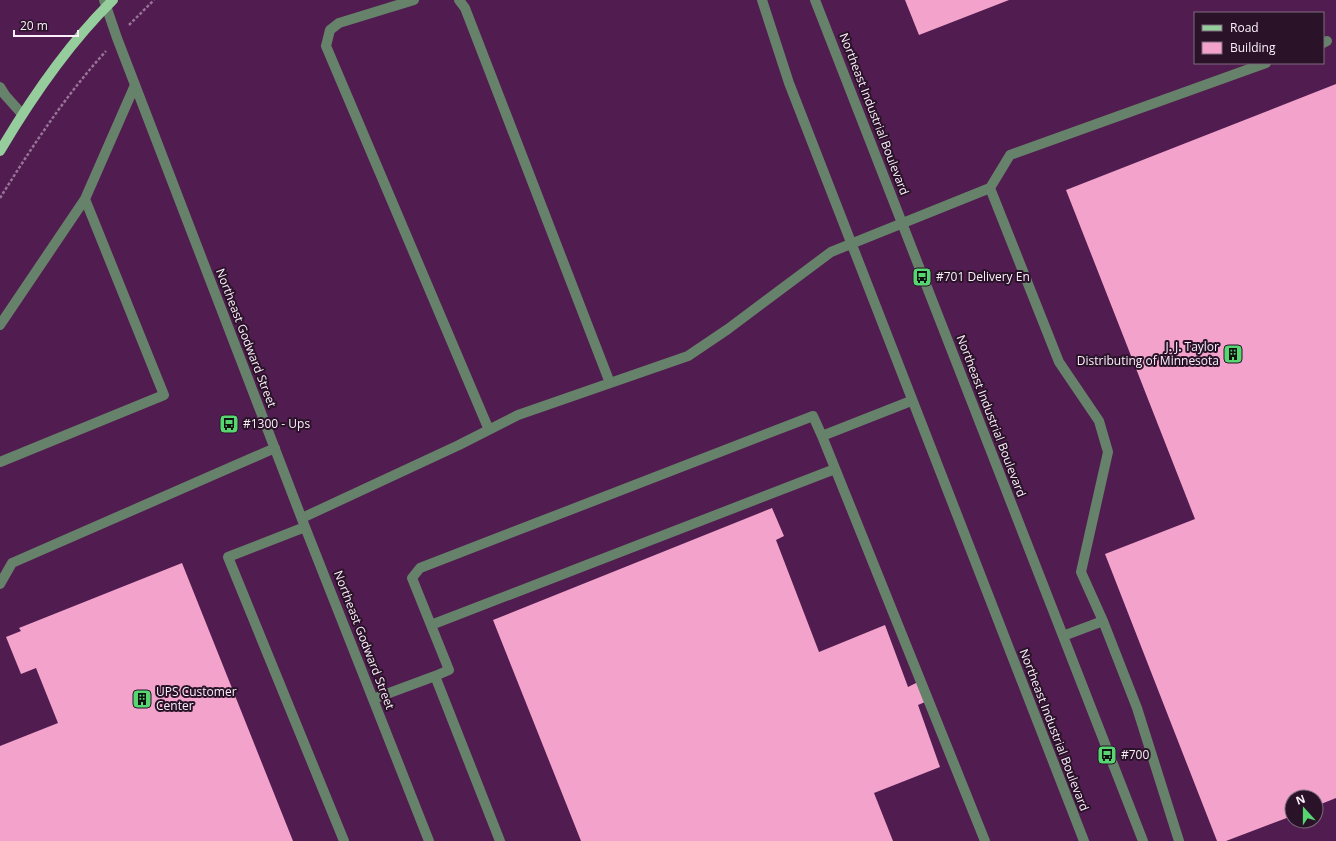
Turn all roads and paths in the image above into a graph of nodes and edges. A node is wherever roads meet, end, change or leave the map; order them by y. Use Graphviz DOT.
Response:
graph roads {
  1 [pos="154,0"];
  2 [pos="414,0"];
  3 [pos="459,0"];
  4 [pos="762,0"];
  5 [pos="815,0"];
  6 [pos="108,2"];
  7 [pos="117,38"];
  8 [pos="1263,64"];
  9 [pos="135,85"];
  10 [pos="0,87"];
  11 [pos="22,114"];
  12 [pos="0,151"];
  13 [pos="990,188"];
  14 [pos="0,198"];
  15 [pos="86,199"];
  16 [pos="902,222"];
  17 [pos="851,244"];
  18 [pos="0,325"];
  19 [pos="610,383"];
  20 [pos="911,401"];
  21 [pos="489,430"];
  22 [pos="822,436"];
  23 [pos="275,448"];
  24 [pos="0,462"];
  25 [pos="835,469"];
  26 [pos="304,523"];
  27 [pos="0,584"];
  28 [pos="1103,621"];
  29 [pos="431,625"];
  30 [pos="1063,636"];
  31 [pos="435,676"];
  32 [pos="373,699"];
  33 [pos="344,841"];
  34 [pos="428,841"];
  35 [pos="500,841"];
  36 [pos="985,841"];
  37 [pos="1084,841"];
  38 [pos="1143,841"];
  39 [pos="1179,841"];
  1 -- 7 [label="path"];
  2 -- 21 [label="street"];
  3 -- 19 [label="street"];
  4 -- 17 [label="street, Northeast Industrial Boulevard"];
  5 -- 16 [label="street, Northeast Industrial Boulevard"];
  6 -- 7 [label="street, Northeast Godward Street"];
  6 -- 11 [label="main road"];
  7 -- 9 [label="street, Northeast Godward Street"];
  7 -- 14 [label="path"];
  8 -- 13 [label="street"];
  9 -- 15 [label="street"];
  9 -- 23 [label="street, Northeast Godward Street"];
  10 -- 11 [label="street"];
  11 -- 12 [label="main road"];
  13 -- 16 [label="street"];
  13 -- 28 [label="street"];
  15 -- 18 [label="street"];
  15 -- 24 [label="street"];
  16 -- 17 [label="street"];
  16 -- 30 [label="street, Northeast Industrial Boulevard"];
  17 -- 19 [label="street"];
  17 -- 20 [label="street, Northeast Industrial Boulevard"];
  19 -- 21 [label="street"];
  20 -- 22 [label="street"];
  20 -- 37 [label="street, Northeast Industrial Boulevard"];
  21 -- 26 [label="street"];
  22 -- 25 [label="street"];
  22 -- 29 [label="street"];
  23 -- 26 [label="street, Northeast Godward Street"];
  23 -- 27 [label="street"];
  25 -- 29 [label="street"];
  25 -- 36 [label="street"];
  26 -- 32 [label="street, Northeast Godward Street"];
  26 -- 33 [label="street"];
  28 -- 30 [label="street"];
  28 -- 39 [label="street"];
  29 -- 31 [label="street"];
  30 -- 38 [label="street, Northeast Industrial Boulevard"];
  31 -- 32 [label="street"];
  31 -- 35 [label="street"];
  32 -- 34 [label="street, Northeast Godward Street"];
}
